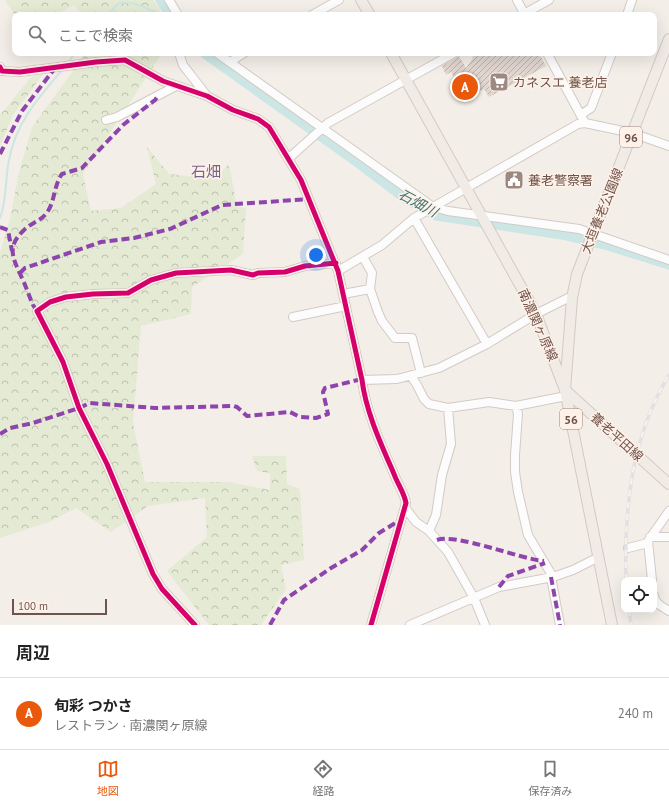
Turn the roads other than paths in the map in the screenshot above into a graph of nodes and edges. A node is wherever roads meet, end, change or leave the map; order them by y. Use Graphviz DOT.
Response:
graph roads {
  1 [pos="169,0"];
  2 [pos="339,0"];
  3 [pos="361,0"];
  4 [pos="517,0"];
  5 [pos="550,0"];
  6 [pos="632,0"];
  7 [pos="176,12"];
  8 [pos="317,12"];
  9 [pos="368,12"];
  10 [pos="523,12"];
  11 [pos="529,12"];
  12 [pos="629,12"];
  13 [pos="669,39"];
  14 [pos="180,56"];
  15 [pos="221,56"];
  16 [pos="239,56"];
  17 [pos="393,56"];
  18 [pos="449,56"];
  19 [pos="549,56"];
  20 [pos="611,56"];
  21 [pos="230,62"];
  22 [pos="0,67"];
  23 [pos="406,80"];
  24 [pos="176,86"];
  25 [pos="207,96"];
  26 [pos="582,114"];
  27 [pos="106,120"];
  28 [pos="585,123"];
  29 [pos="318,132"];
  30 [pos="632,133"];
  31 [pos="669,146"];
  32 [pos="288,159"];
  33 [pos="467,187"];
  34 [pos="432,208"];
  35 [pos="482,216"];
  36 [pos="414,218"];
  37 [pos="591,237"];
  38 [pos="363,257"];
  39 [pos="669,260"];
  40 [pos="337,267"];
  41 [pos="370,289"];
  42 [pos="343,294"];
  43 [pos="572,298"];
  44 [pos="346,306"];
  45 [pos="536,314"];
  46 [pos="293,317"];
  47 [pos="487,344"];
  48 [pos="421,373"];
  49 [pos="411,376"];
  50 [pos="362,380"];
  51 [pos="566,393"];
  52 [pos="516,406"];
  53 [pos="448,408"];
  54 [pos="669,484"];
  55 [pos="406,509"];
  56 [pos="669,511"];
  57 [pos="429,531"];
  58 [pos="669,537"];
  59 [pos="649,540"];
  60 [pos="628,548"];
  61 [pos="599,557"];
  62 [pos="552,577"];
  63 [pos="652,577"];
  64 [pos="474,598"];
  65 [pos="657,603"];
  66 [pos="669,611"];
  67 [pos="195,625"];
  68 [pos="371,625"];
  69 [pos="410,625"];
  70 [pos="485,625"];
  71 [pos="560,625"];
  72 [pos="612,625"];
  1 -- 7 [label="street"];
  2 -- 8 [label="street"];
  3 -- 9 [label="main road"];
  4 -- 10 [label="street"];
  5 -- 11 [label="street"];
  6 -- 12 [label="street"];
  13 -- 30 [label="main road, 大垣養老公園線 / 96"];
  14 -- 25 [label="street"];
  15 -- 21 [label="street"];
  16 -- 21 [label="street"];
  17 -- 23 [label="main road, 南濃関ヶ原線 / 56"];
  18 -- 23 [label="street"];
  19 -- 26 [label="street"];
  20 -- 26 [label="street"];
  21 -- 29 [label="street"];
  22 -- 24 [label="street"];
  23 -- 29 [label="street"];
  23 -- 33 [label="main road, 南濃関ヶ原線 / 56"];
  24 -- 25 [label="street"];
  24 -- 27 [label="street"];
  25 -- 32 [label="street"];
  26 -- 28 [label="street"];
  28 -- 30 [label="street"];
  28 -- 33 [label="street"];
  29 -- 32 [label="street"];
  29 -- 34 [label="street"];
  30 -- 31 [label="street"];
  30 -- 37 [label="main road, 大垣養老公園線 / 96"];
  32 -- 40 [label="street"];
  33 -- 34 [label="street"];
  33 -- 35 [label="main road, 南濃関ヶ原線 / 56"];
  34 -- 35 [label="street"];
  34 -- 36 [label="street"];
  35 -- 37 [label="street"];
  35 -- 45 [label="main road, 南濃関ヶ原線 / 56"];
  36 -- 38 [label="street"];
  36 -- 47 [label="street"];
  37 -- 39 [label="street"];
  37 -- 43 [label="main road, 大垣養老公園線 / 96"];
  38 -- 40 [label="street"];
  38 -- 41 [label="street"];
  40 -- 42 [label="street"];
  40 -- 67 [label="street"];
  41 -- 42 [label="street"];
  41 -- 48 [label="street"];
  42 -- 44 [label="street"];
  43 -- 45 [label="street"];
  43 -- 51 [label="main road, 大垣養老公園線 / 96"];
  44 -- 46 [label="street"];
  44 -- 50 [label="street"];
  45 -- 47 [label="street"];
  45 -- 51 [label="main road, 南濃関ヶ原線 / 56"];
  47 -- 48 [label="street"];
  48 -- 49 [label="street"];
  49 -- 50 [label="street"];
  49 -- 53 [label="street"];
  50 -- 55 [label="street"];
  51 -- 52 [label="street"];
  51 -- 54 [label="main road, 養老平田線"];
  51 -- 61 [label="main road, 南濃関ヶ原線 / 56"];
  52 -- 53 [label="street"];
  52 -- 62 [label="street"];
  53 -- 57 [label="street"];
  55 -- 57 [label="street"];
  55 -- 68 [label="street"];
  56 -- 59 [label="street"];
  57 -- 64 [label="street"];
  58 -- 59 [label="street"];
  59 -- 60 [label="street"];
  59 -- 63 [label="street"];
  61 -- 62 [label="street"];
  61 -- 72 [label="main road, 南濃関ヶ原線 / 56"];
  62 -- 64 [label="street"];
  62 -- 71 [label="street"];
  64 -- 69 [label="street"];
  64 -- 70 [label="street"];
  65 -- 66 [label="street"];
}
